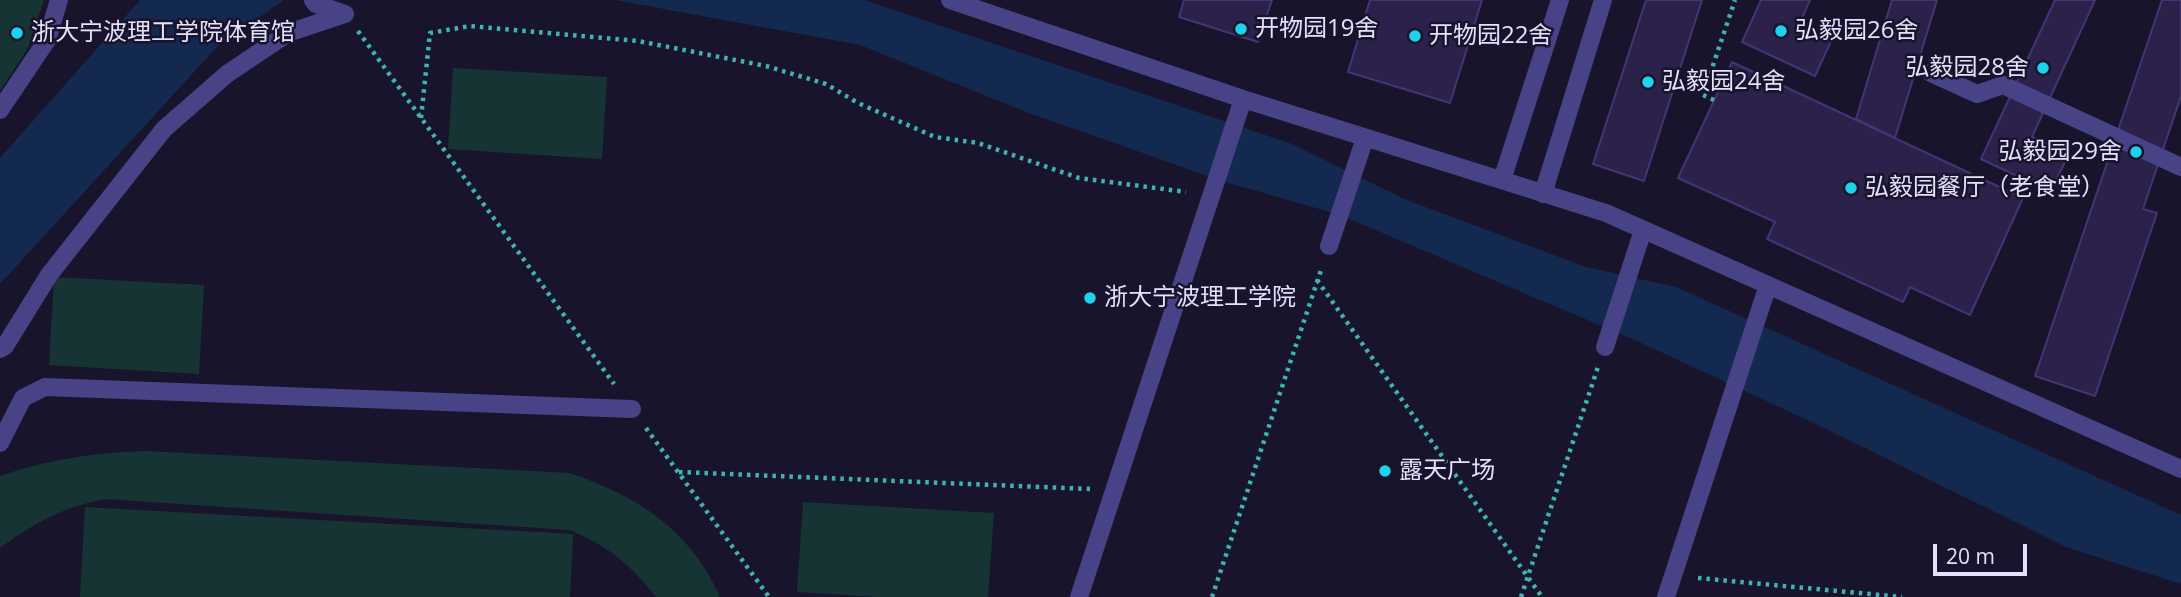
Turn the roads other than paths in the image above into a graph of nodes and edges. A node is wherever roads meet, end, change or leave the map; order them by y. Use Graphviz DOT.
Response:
graph roads {
  1 [pos="59,0"];
  2 [pos="1560,0"];
  3 [pos="1603,0"];
  4 [pos="958,1"];
  5 [pos="315,2"];
  6 [pos="1931,73"];
  7 [pos="1241,107"];
  8 [pos="0,110"];
  9 [pos="1365,138"];
  10 [pos="2181,167"];
  11 [pos="1502,180"];
  12 [pos="1543,194"];
  13 [pos="1643,230"];
  14 [pos="1329,246"];
  15 [pos="1765,292"];
  16 [pos="1605,346"];
  17 [pos="0,349"];
  18 [pos="632,409"];
  19 [pos="0,443"];
  20 [pos="2181,469"];
  21 [pos="1079,597"];
  22 [pos="1666,597"];
  1 -- 8 [label="street"];
  2 -- 11 [label="street"];
  3 -- 12 [label="street"];
  4 -- 7 [label="street"];
  5 -- 17 [label="street"];
  6 -- 10 [label="street"];
  7 -- 9 [label="street"];
  7 -- 21 [label="street"];
  9 -- 11 [label="street"];
  9 -- 14 [label="street"];
  11 -- 12 [label="street"];
  12 -- 13 [label="street"];
  13 -- 15 [label="street"];
  13 -- 16 [label="street"];
  15 -- 20 [label="street"];
  15 -- 22 [label="street"];
  18 -- 19 [label="street"];
}
